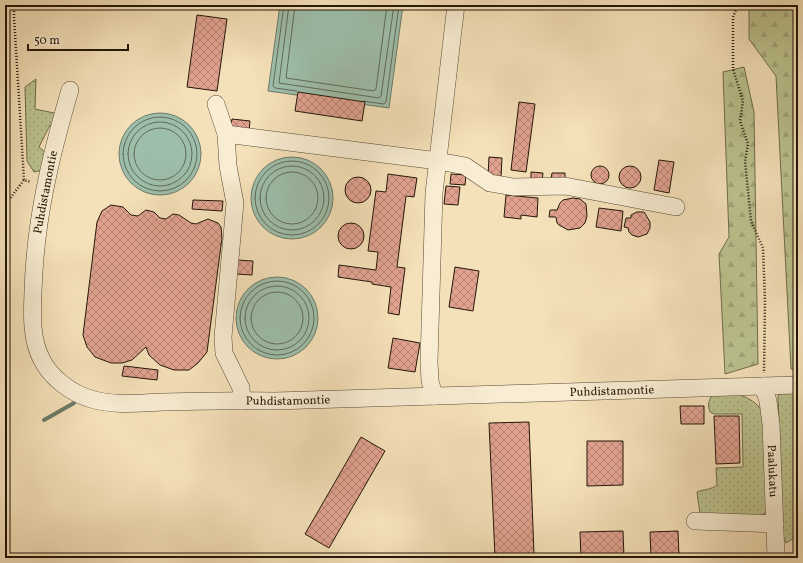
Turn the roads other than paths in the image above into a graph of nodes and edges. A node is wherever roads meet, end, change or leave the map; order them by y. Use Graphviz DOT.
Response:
graph roads {
  1 [pos="456,5"];
  2 [pos="70,90"];
  3 [pos="216,104"];
  4 [pos="226,134"];
  5 [pos="438,161"];
  6 [pos="676,207"];
  7 [pos="798,385"];
  8 [pos="763,386"];
  9 [pos="434,396"];
  10 [pos="242,400"];
  11 [pos="695,521"];
  12 [pos="775,524"];
  13 [pos="776,558"];
  1 -- 5 [label="street"];
  2 -- 10 [label="street, Puhdistamontie"];
  3 -- 4 [label="street"];
  4 -- 5 [label="street"];
  4 -- 10 [label="street"];
  5 -- 6 [label="street"];
  5 -- 9 [label="street"];
  7 -- 8 [label="street, Puhdistamontie"];
  8 -- 9 [label="street, Puhdistamontie"];
  8 -- 12 [label="street, Paalukatu"];
  9 -- 10 [label="street, Puhdistamontie"];
  11 -- 12 [label="street"];
  12 -- 13 [label="street, Paalukatu"];
}
